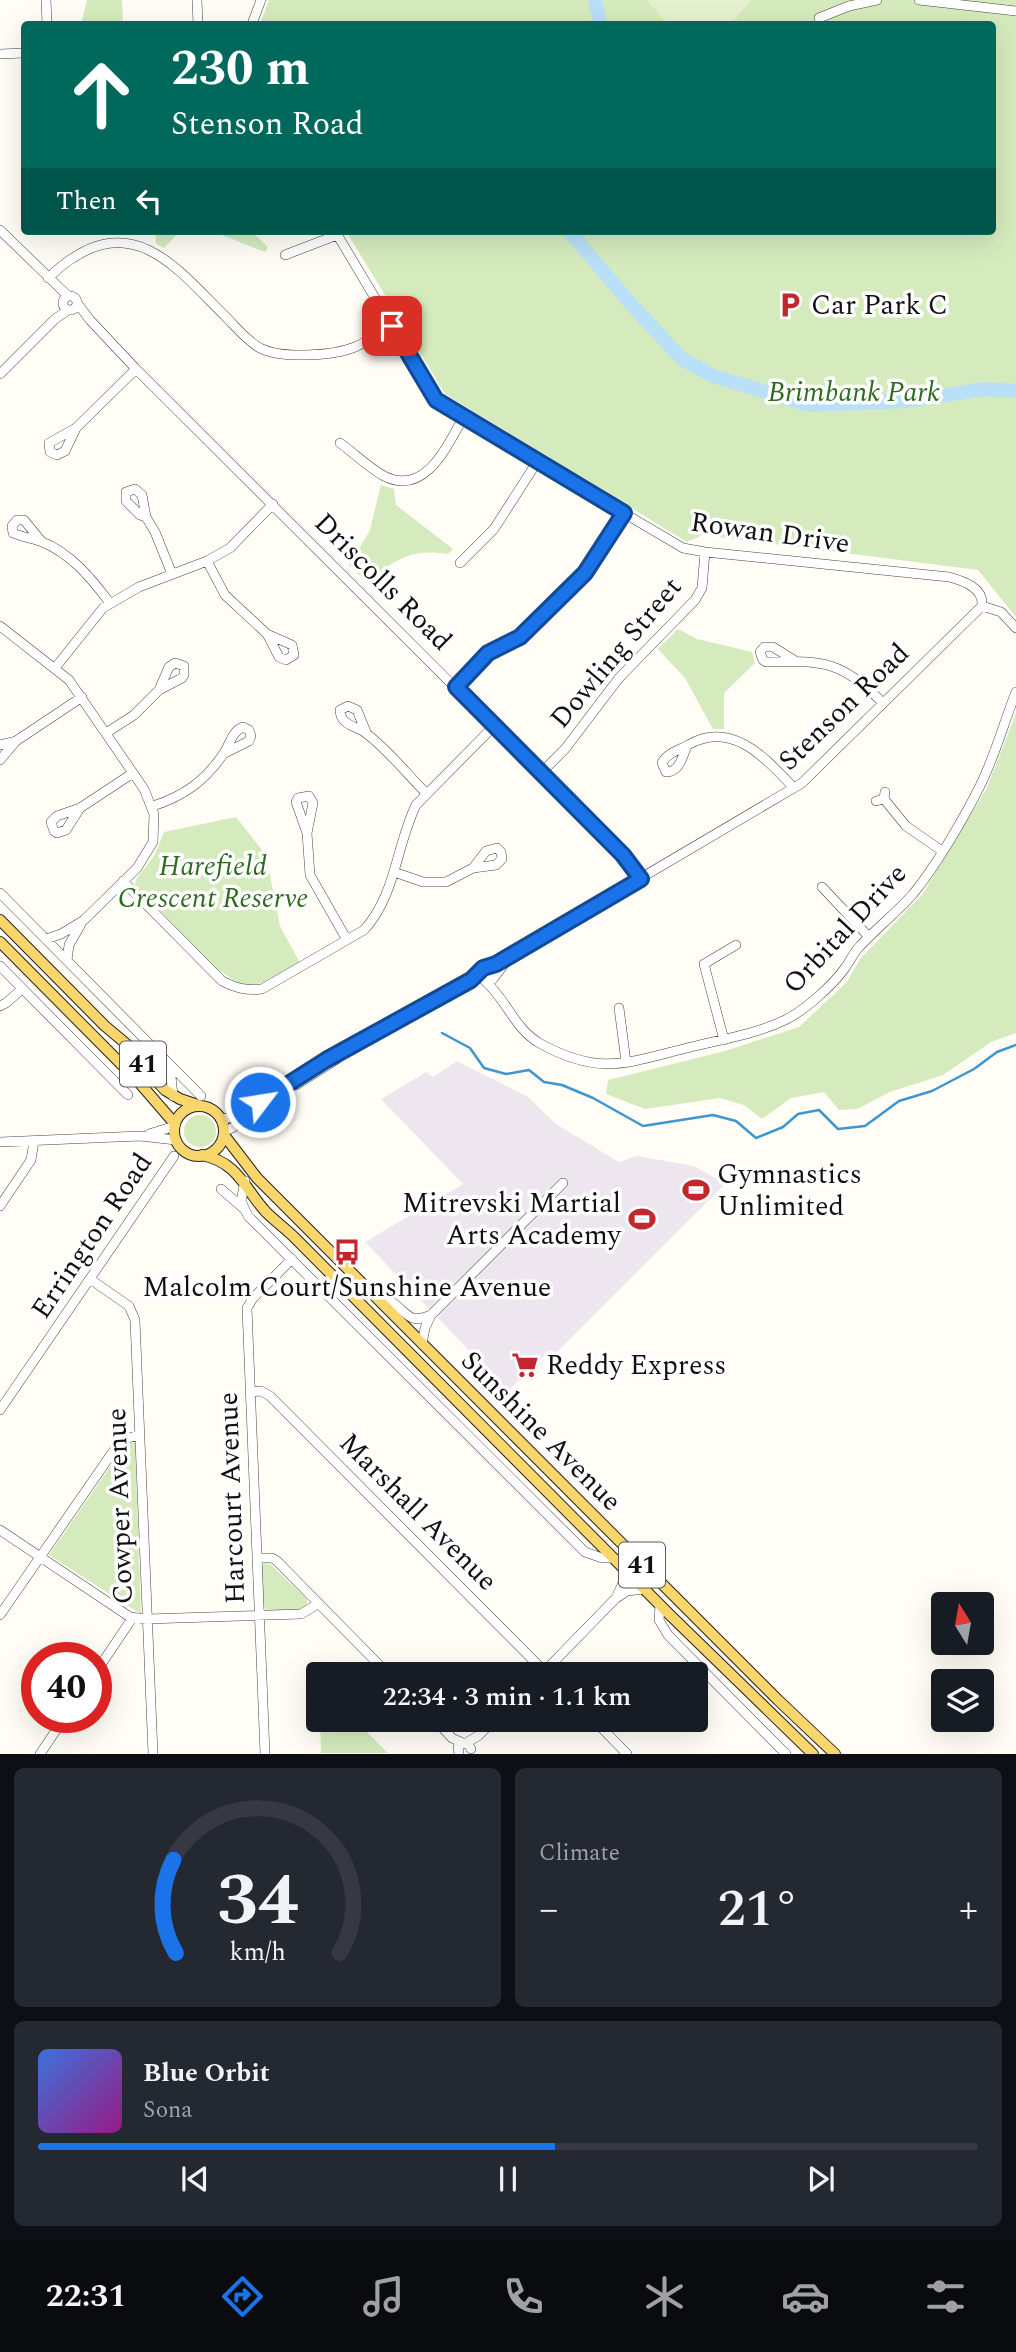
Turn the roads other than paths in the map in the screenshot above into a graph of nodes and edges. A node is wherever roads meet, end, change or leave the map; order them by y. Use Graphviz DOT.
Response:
graph roads {
  1 [pos="46,0"];
  2 [pos="197,0"];
  3 [pos="261,0"];
  4 [pos="877,0"];
  5 [pos="919,0"];
  6 [pos="1016,11"];
  7 [pos="819,18"];
  8 [pos="47,21"];
  9 [pos="198,21"];
  10 [pos="253,21"];
  11 [pos="21,53"];
  12 [pos="0,54"];
  13 [pos="0,230"];
  14 [pos="331,235"];
  15 [pos="337,235"];
  16 [pos="285,255"];
  17 [pos="48,278"];
  18 [pos="69,304"];
  19 [pos="392,326"];
  20 [pos="2,369"];
  21 [pos="136,369"];
  22 [pos="463,418"];
  23 [pos="76,428"];
  24 [pos="341,443"];
  25 [pos="537,461"];
  26 [pos="273,504"];
  27 [pos="624,513"];
  28 [pos="146,517"];
  29 [pos="42,542"];
  30 [pos="705,552"];
  31 [pos="207,561"];
  32 [pos="460,563"];
  33 [pos="172,574"];
  34 [pos="110,603"];
  35 [pos="982,606"];
  36 [pos="0,626"];
  37 [pos="1016,628"];
  38 [pos="267,634"];
  39 [pos="794,660"];
  40 [pos="55,668"];
  41 [pos="456,687"];
  42 [pos="159,690"];
  43 [pos="1016,691"];
  44 [pos="82,697"];
  45 [pos="883,704"];
  46 [pos="494,726"];
  47 [pos="366,732"];
  48 [pos="106,733"];
  49 [pos="16,741"];
  50 [pos="0,745"];
  51 [pos="687,746"];
  52 [pos="223,754"];
  53 [pos="0,760"];
  54 [pos="133,773"];
  55 [pos="541,773"];
  56 [pos="794,788"];
  57 [pos="426,793"];
  58 [pos="882,798"];
  59 [pos="153,806"];
  60 [pos="80,808"];
  61 [pos="307,833"];
  62 [pos="942,851"];
  63 [pos="474,867"];
  64 [pos="394,872"];
  65 [pos="641,879"];
  66 [pos="122,881"];
  67 [pos="822,887"];
  68 [pos="0,893"];
  69 [pos="0,919"];
  70 [pos="84,920"];
  71 [pos="869,937"];
  72 [pos="47,939"];
  73 [pos="347,940"];
  74 [pos="0,942"];
  75 [pos="736,945"];
  76 [pos="67,960"];
  77 [pos="0,966"];
  78 [pos="488,976"];
  79 [pos="22,989"];
  80 [pos="0,1006"];
  81 [pos="618,1008"];
  82 [pos="724,1040"];
  83 [pos="626,1062"];
  84 [pos="170,1067"];
  85 [pos="111,1075"];
  86 [pos="137,1080"];
  87 [pos="128,1095"];
  88 [pos="173,1096"];
  89 [pos="201,1101"];
  90 [pos="175,1125"];
  91 [pos="223,1128"];
  92 [pos="140,1136"];
  93 [pos="176,1140"];
  94 [pos="34,1141"];
  95 [pos="0,1142"];
  96 [pos="202,1155"];
  97 [pos="174,1156"];
  98 [pos="245,1181"];
  99 [pos="563,1183"];
  100 [pos="220,1189"];
  101 [pos="0,1206"];
  102 [pos="243,1208"];
  103 [pos="292,1259"];
  104 [pos="90,1279"];
  105 [pos="369,1290"];
  106 [pos="431,1315"];
  107 [pos="400,1343"];
  108 [pos="422,1344"];
  109 [pos="250,1392"];
  110 [pos="0,1410"];
  111 [pos="498,1420"];
  112 [pos="139,1435"];
  113 [pos="540,1484"];
  114 [pos="0,1530"];
  115 [pos="40,1557"];
  116 [pos="257,1558"];
  117 [pos="613,1558"];
  118 [pos="641,1564"];
  119 [pos="628,1573"];
  120 [pos="645,1590"];
  121 [pos="616,1598"];
  122 [pos="318,1604"];
  123 [pos="660,1605"];
  124 [pos="0,1615"];
  125 [pos="259,1615"];
  126 [pos="133,1617"];
  127 [pos="147,1619"];
  128 [pos="693,1638"];
  129 [pos="112,1648"];
  130 [pos="376,1662"];
  131 [pos="533,1662"];
  132 [pos="555,1662"];
  133 [pos="446,1732"];
  134 [pos="482,1732"];
  135 [pos="606,1732"];
  136 [pos="54,1733"];
  137 [pos="464,1750"];
  138 [pos="40,1754"];
  139 [pos="153,1754"];
  140 [pos="265,1754"];
  141 [pos="627,1754"];
  142 [pos="786,1754"];
  143 [pos="813,1754"];
  144 [pos="835,1754"];
  1 -- 8 [label="street"];
  2 -- 9 [label="street"];
  3 -- 10 [label="street"];
  4 -- 7 [label="street"];
  5 -- 6 [label="street"];
  11 -- 12 [label="street"];
  13 -- 17 [label="street, Driscolls Road"];
  14 -- 16 [label="street"];
  15 -- 19 [label="street, Rowan Drive"];
  17 -- 18 [label="street, Driscolls Road"];
  17 -- 19 [label="street"];
  18 -- 20 [label="street"];
  18 -- 21 [label="street, Driscolls Road"];
  19 -- 22 [label="street, Rowan Drive"];
  21 -- 23 [label="street"];
  21 -- 26 [label="street, Driscolls Road"];
  22 -- 24 [label="street"];
  22 -- 25 [label="street, Rowan Drive"];
  25 -- 27 [label="street, Rowan Drive"];
  25 -- 32 [label="street"];
  26 -- 31 [label="street"];
  26 -- 41 [label="street, Driscolls Road"];
  27 -- 30 [label="street, Rowan Drive"];
  27 -- 41 [label="street"];
  28 -- 33 [label="street"];
  29 -- 34 [label="street"];
  30 -- 35 [label="street, Rowan Drive"];
  30 -- 55 [label="street, Dowling Street"];
  31 -- 33 [label="street"];
  31 -- 38 [label="street"];
  33 -- 34 [label="street"];
  34 -- 40 [label="street"];
  35 -- 37 [label="street"];
  35 -- 45 [label="street, Stenson Road"];
  36 -- 40 [label="street"];
  39 -- 45 [label="street"];
  40 -- 44 [label="street"];
  41 -- 46 [label="street, Driscolls Road"];
  42 -- 48 [label="street"];
  43 -- 62 [label="street, Orbital Drive"];
  44 -- 48 [label="street"];
  44 -- 49 [label="street"];
  45 -- 56 [label="street, Stenson Road"];
  46 -- 55 [label="street, Driscolls Road"];
  46 -- 57 [label="street"];
  47 -- 57 [label="street"];
  48 -- 54 [label="street"];
  49 -- 50 [label="street"];
  49 -- 53 [label="street"];
  51 -- 56 [label="street"];
  52 -- 59 [label="street"];
  54 -- 59 [label="street"];
  54 -- 60 [label="street"];
  55 -- 65 [label="street, Driscolls Road"];
  56 -- 65 [label="street, Stenson Road"];
  57 -- 64 [label="street"];
  58 -- 62 [label="street"];
  59 -- 66 [label="street"];
  61 -- 73 [label="street"];
  62 -- 71 [label="street, Orbital Drive"];
  63 -- 64 [label="street"];
  64 -- 73 [label="street"];
  65 -- 78 [label="street, Stenson Road"];
  66 -- 70 [label="street"];
  66 -- 73 [label="street"];
  67 -- 71 [label="street"];
  68 -- 72 [label="street"];
  69 -- 88 [label="main road, 41"];
  70 -- 72 [label="street"];
  70 -- 76 [label="street"];
  71 -- 82 [label="street, Orbital Drive"];
  72 -- 76 [label="street"];
  74 -- 86 [label="main road, 41"];
  75 -- 82 [label="street"];
  76 -- 84 [label="street"];
  77 -- 79 [label="street"];
  78 -- 83 [label="street, Orbital Drive"];
  78 -- 91 [label="street, Stenson Road"];
  79 -- 80 [label="street"];
  79 -- 85 [label="street"];
  81 -- 83 [label="street"];
  82 -- 83 [label="street, Orbital Drive"];
  84 -- 88 [label="street"];
  84 -- 89 [label="street"];
  85 -- 86 [label="street"];
  85 -- 87 [label="street"];
  86 -- 90 [label="main road, 41"];
  88 -- 89 [label="main road, 41"];
  89 -- 90 [label="main road, 41"];
  89 -- 91 [label="main road, 41"];
  90 -- 92 [label="street"];
  90 -- 93 [label="main road, 41"];
  91 -- 96 [label="main road"];
  91 -- 105 [label="main road, Sunshine Avenue / 41"];
  92 -- 93 [label="street"];
  92 -- 94 [label="street"];
  93 -- 96 [label="main road, 41"];
  94 -- 95 [label="street"];
  94 -- 101 [label="street"];
  96 -- 98 [label="main road, Sunshine Avenue / 41"];
  97 -- 104 [label="street, Errington Road"];
  98 -- 102 [label="street"];
  98 -- 107 [label="main road, Sunshine Avenue / 41"];
  99 -- 106 [label="street"];
  100 -- 102 [label="street"];
  102 -- 103 [label="street"];
  103 -- 109 [label="street, Harcourt Avenue"];
  103 -- 117 [label="street"];
  104 -- 110 [label="street, Errington Road"];
  104 -- 112 [label="street, Cowper Avenue"];
  105 -- 106 [label="street"];
  105 -- 108 [label="main road, Sunshine Avenue / 41"];
  106 -- 108 [label="street"];
  107 -- 108 [label="main road"];
  107 -- 113 [label="main road, Sunshine Avenue / 41"];
  108 -- 111 [label="main road, Sunshine Avenue / 41"];
  109 -- 116 [label="street, Harcourt Avenue"];
  109 -- 131 [label="street, Marshall Avenue"];
  111 -- 113 [label="main road"];
  111 -- 118 [label="main road, Sunshine Avenue / 41"];
  112 -- 115 [label="street"];
  112 -- 127 [label="street, Cowper Avenue"];
  113 -- 117 [label="main road, Sunshine Avenue / 41"];
  114 -- 115 [label="street"];
  115 -- 124 [label="street"];
  115 -- 126 [label="street"];
  116 -- 122 [label="street"];
  116 -- 125 [label="street, Harcourt Avenue"];
  117 -- 119 [label="main road, Sunshine Avenue / 41"];
  118 -- 128 [label="main road"];
  118 -- 144 [label="main road, Sunshine Avenue / 41"];
  119 -- 120 [label="main road, Sunshine Avenue / 41"];
  119 -- 121 [label="street"];
  120 -- 121 [label="street"];
  120 -- 123 [label="main road, Sunshine Avenue / 41"];
  121 -- 132 [label="street"];
  122 -- 125 [label="street"];
  122 -- 130 [label="street"];
  123 -- 128 [label="main road, Sunshine Avenue / 41"];
  123 -- 142 [label="street"];
  125 -- 127 [label="street"];
  125 -- 140 [label="street, Harcourt Avenue"];
  126 -- 127 [label="street"];
  126 -- 129 [label="street"];
  127 -- 139 [label="street, Cowper Avenue"];
  128 -- 143 [label="main road, Sunshine Avenue / 41"];
  133 -- 137 [label="street"];
  134 -- 137 [label="street"];
  135 -- 141 [label="street"];
  136 -- 138 [label="street"];
}
